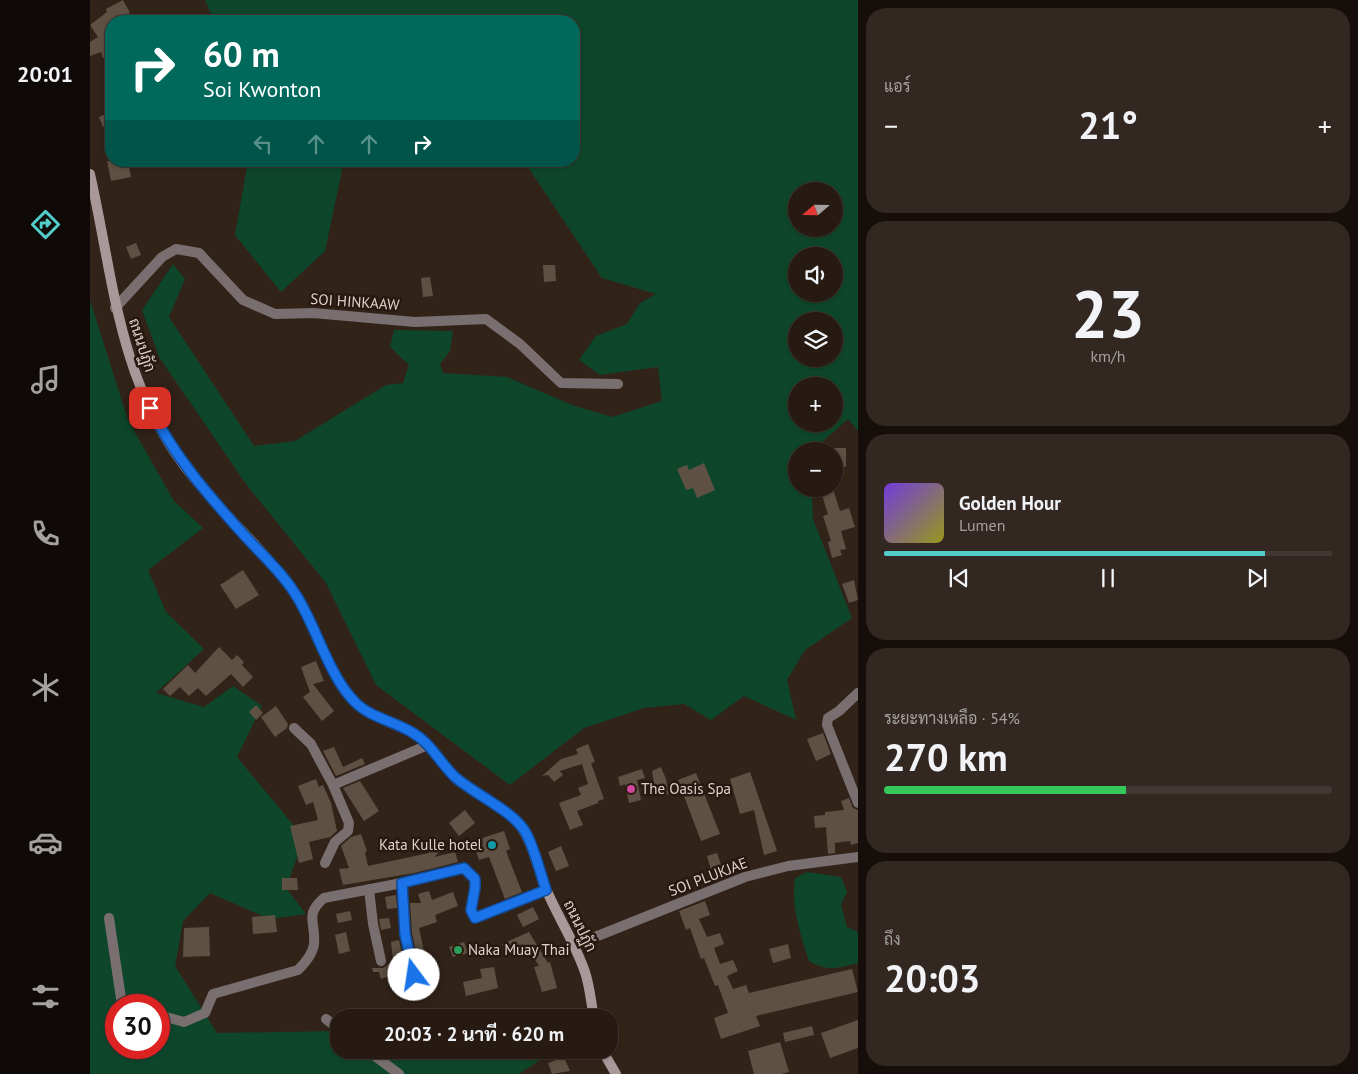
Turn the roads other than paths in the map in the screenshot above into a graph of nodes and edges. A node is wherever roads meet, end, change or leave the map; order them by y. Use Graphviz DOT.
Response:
graph roads {
  1 [pos="90,174"];
  2 [pos="115,308"];
  3 [pos="618,384"];
  4 [pos="858,693"];
  5 [pos="294,728"];
  6 [pos="428,745"];
  7 [pos="333,785"];
  8 [pos="858,803"];
  9 [pos="858,858"];
  10 [pos="325,862"];
  11 [pos="402,883"];
  12 [pos="369,889"];
  13 [pos="546,890"];
  14 [pos="109,918"];
  15 [pos="575,945"];
  16 [pos="381,961"];
  17 [pos="414,975"];
  18 [pos="120,994"];
  19 [pos="592,1009"];
  20 [pos="170,1018"];
  21 [pos="326,1019"];
  22 [pos="330,1022"];
  23 [pos="379,1059"];
  24 [pos="607,1059"];
  25 [pos="399,1074"];
  26 [pos="616,1074"];
  1 -- 2 [label="main road, ถนนปฏัก"];
  2 -- 3 [label="street, SOI HINKAAW"];
  2 -- 6 [label="main road, ถนนปฏัก"];
  4 -- 8 [label="street"];
  5 -- 7 [label="street"];
  6 -- 7 [label="street"];
  6 -- 13 [label="main road, ถนนปฏัก"];
  7 -- 10 [label="street"];
  9 -- 15 [label="street, SOI PLUKJAE"];
  11 -- 12 [label="street"];
  11 -- 13 [label="street"];
  11 -- 17 [label="street"];
  12 -- 16 [label="street"];
  12 -- 20 [label="street"];
  13 -- 15 [label="main road, ถนนปฏัก"];
  14 -- 18 [label="street"];
  15 -- 19 [label="main road, ถนนปฏัก"];
  21 -- 22 [label="street"];
  23 -- 25 [label="street"];
  24 -- 26 [label="main road"];
}
